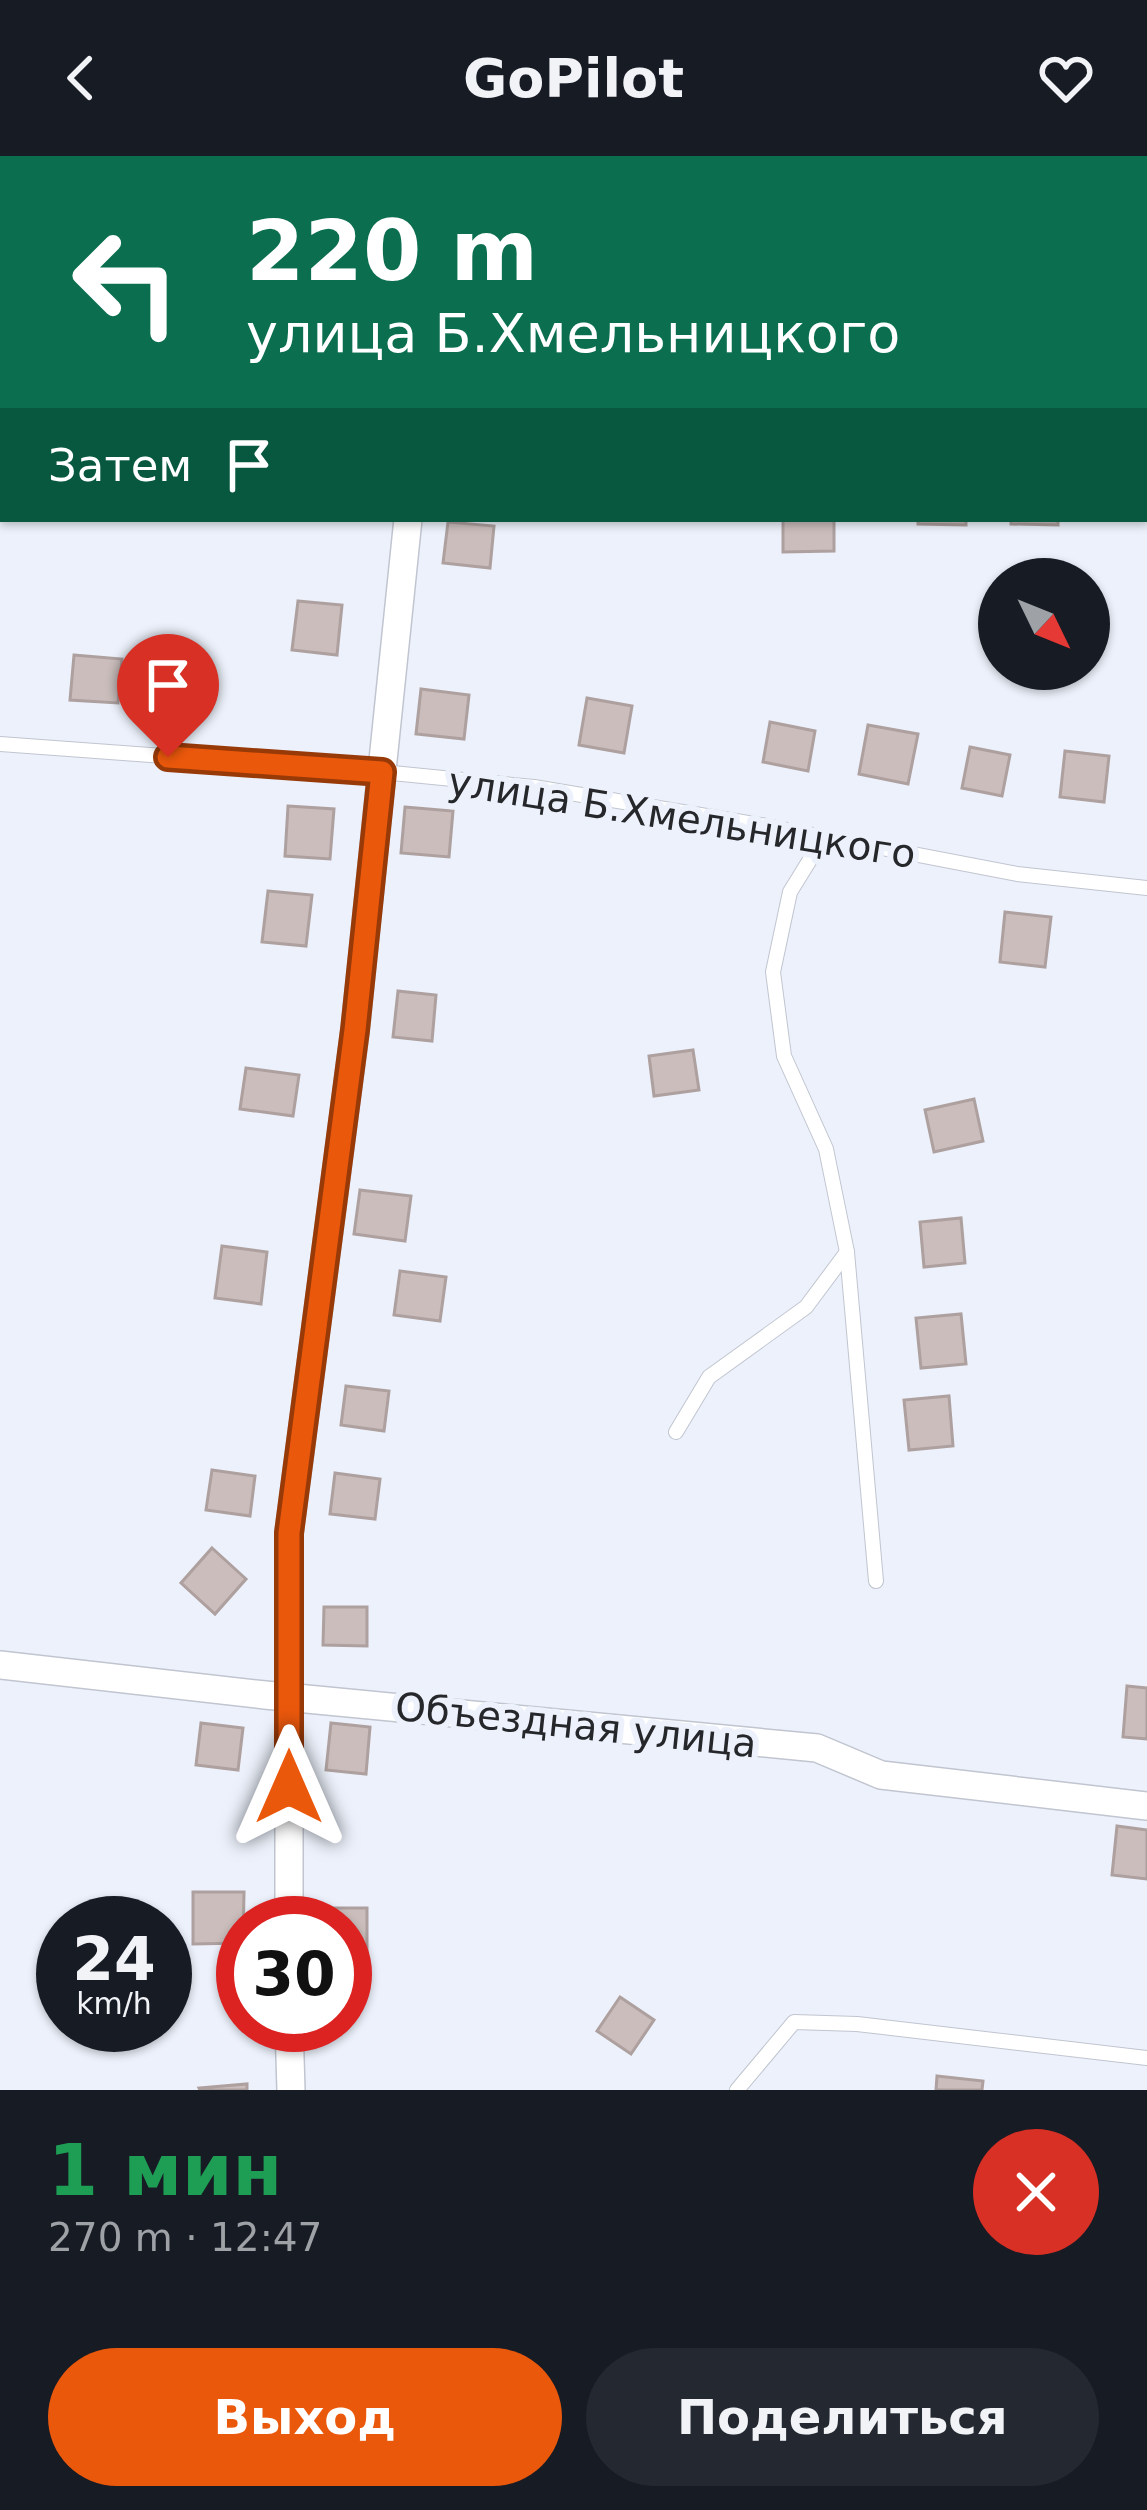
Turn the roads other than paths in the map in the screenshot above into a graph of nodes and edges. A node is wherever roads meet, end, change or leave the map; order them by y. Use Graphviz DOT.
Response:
graph roads {
  1 [pos="408,522"];
  2 [pos="0,744"];
  3 [pos="382,772"];
  4 [pos="824,837"];
  5 [pos="1147,889"];
  6 [pos="847,1252"];
  7 [pos="676,1432"];
  8 [pos="877,1581"];
  9 [pos="0,1665"];
  10 [pos="288,1696"];
  11 [pos="1147,1806"];
  12 [pos="289,1896"];
  13 [pos="290,2052"];
  14 [pos="1147,2057"];
  15 [pos="291,2090"];
  16 [pos="737,2090"];
  1 -- 3 [label="street"];
  2 -- 3 [label="lane, улица Б.Хмельницкого"];
  3 -- 4 [label="lane, улица Б.Хмельницкого"];
  3 -- 10 [label="street"];
  4 -- 5 [label="lane, улица Б.Хмельницкого"];
  4 -- 6 [label="lane"];
  6 -- 7 [label="lane"];
  6 -- 8 [label="lane"];
  9 -- 10 [label="street, Объездная улица"];
  10 -- 11 [label="street, Объездная улица"];
  10 -- 12 [label="street"];
  13 -- 15 [label="street"];
  14 -- 16 [label="lane"];
}
